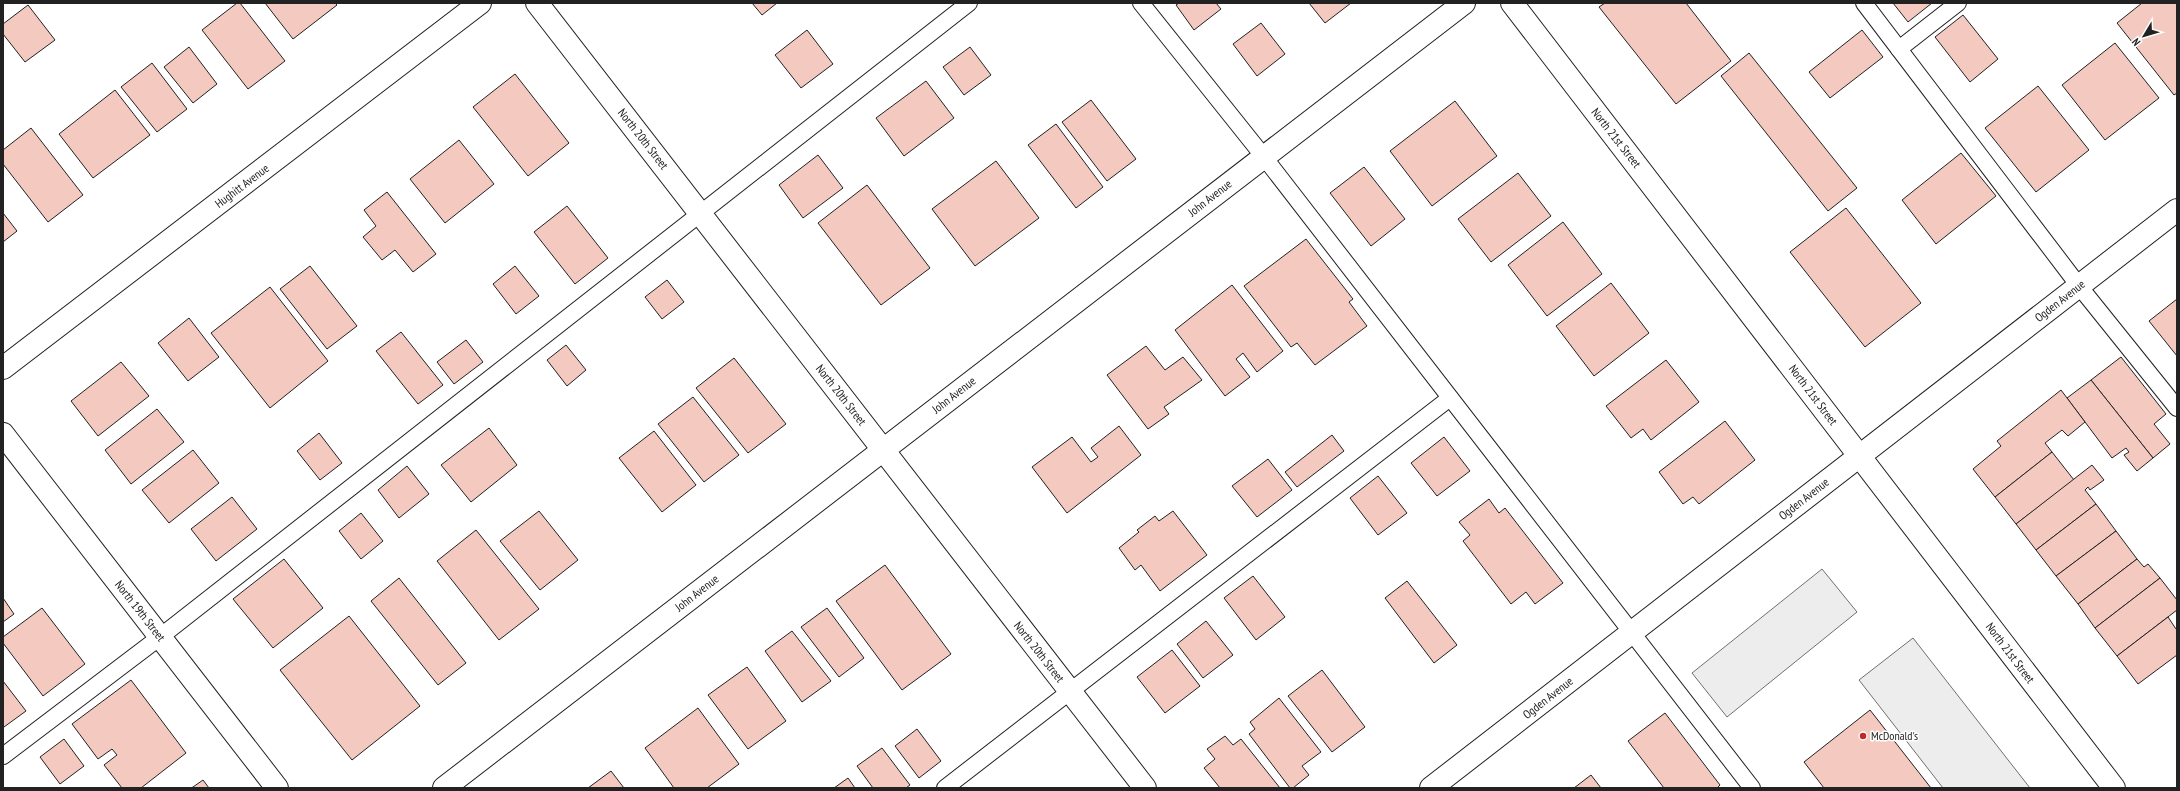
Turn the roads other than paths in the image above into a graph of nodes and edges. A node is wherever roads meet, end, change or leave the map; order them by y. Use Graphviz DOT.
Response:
graph roads {
  1 [pos="480,3"];
  2 [pos="537,3"];
  3 [pos="969,3"];
  4 [pos="1141,3"];
  5 [pos="1464,3"];
  6 [pos="1512,3"];
  7 [pos="1864,3"];
  8 [pos="1958,3"];
  9 [pos="1899,49"];
  10 [pos="1264,157"];
  11 [pos="2177,210"];
  12 [pos="700,213"];
  13 [pos="2079,286"];
  14 [pos="3,368"];
  15 [pos="1450,398"];
  16 [pos="2177,408"];
  17 [pos="3,434"];
  18 [pos="883,450"];
  19 [pos="1860,456"];
  20 [pos="1631,633"];
  21 [pos="160,637"];
  22 [pos="1070,691"];
  23 [pos="3,756"];
  24 [pos="277,788"];
  25 [pos="444,788"];
  26 [pos="945,788"];
  27 [pos="1145,788"];
  28 [pos="1430,788"];
  29 [pos="1752,788"];
  30 [pos="2114,788"];
  1 -- 14 [label="street, Hughitt Avenue"];
  2 -- 12 [label="street, North 20th Street"];
  3 -- 12 [label="lane"];
  4 -- 10 [label="lane"];
  5 -- 10 [label="street, John Avenue"];
  6 -- 19 [label="street, North 21st Street"];
  7 -- 9 [label="lane"];
  8 -- 9 [label="lane"];
  9 -- 13 [label="lane"];
  10 -- 15 [label="lane"];
  10 -- 18 [label="street, John Avenue"];
  11 -- 13 [label="street, Ogden Avenue"];
  12 -- 18 [label="street, North 20th Street"];
  12 -- 21 [label="lane"];
  13 -- 16 [label="lane"];
  13 -- 19 [label="street, Ogden Avenue"];
  15 -- 20 [label="lane"];
  15 -- 22 [label="lane"];
  17 -- 21 [label="street, North 19th Street"];
  18 -- 22 [label="street, North 20th Street"];
  18 -- 25 [label="street, John Avenue"];
  19 -- 20 [label="street, Ogden Avenue"];
  19 -- 30 [label="street, North 21st Street"];
  20 -- 28 [label="street, Ogden Avenue"];
  20 -- 29 [label="lane"];
  21 -- 23 [label="lane"];
  21 -- 24 [label="street, North 19th Street"];
  22 -- 26 [label="lane"];
  22 -- 27 [label="street, North 20th Street"];
}
